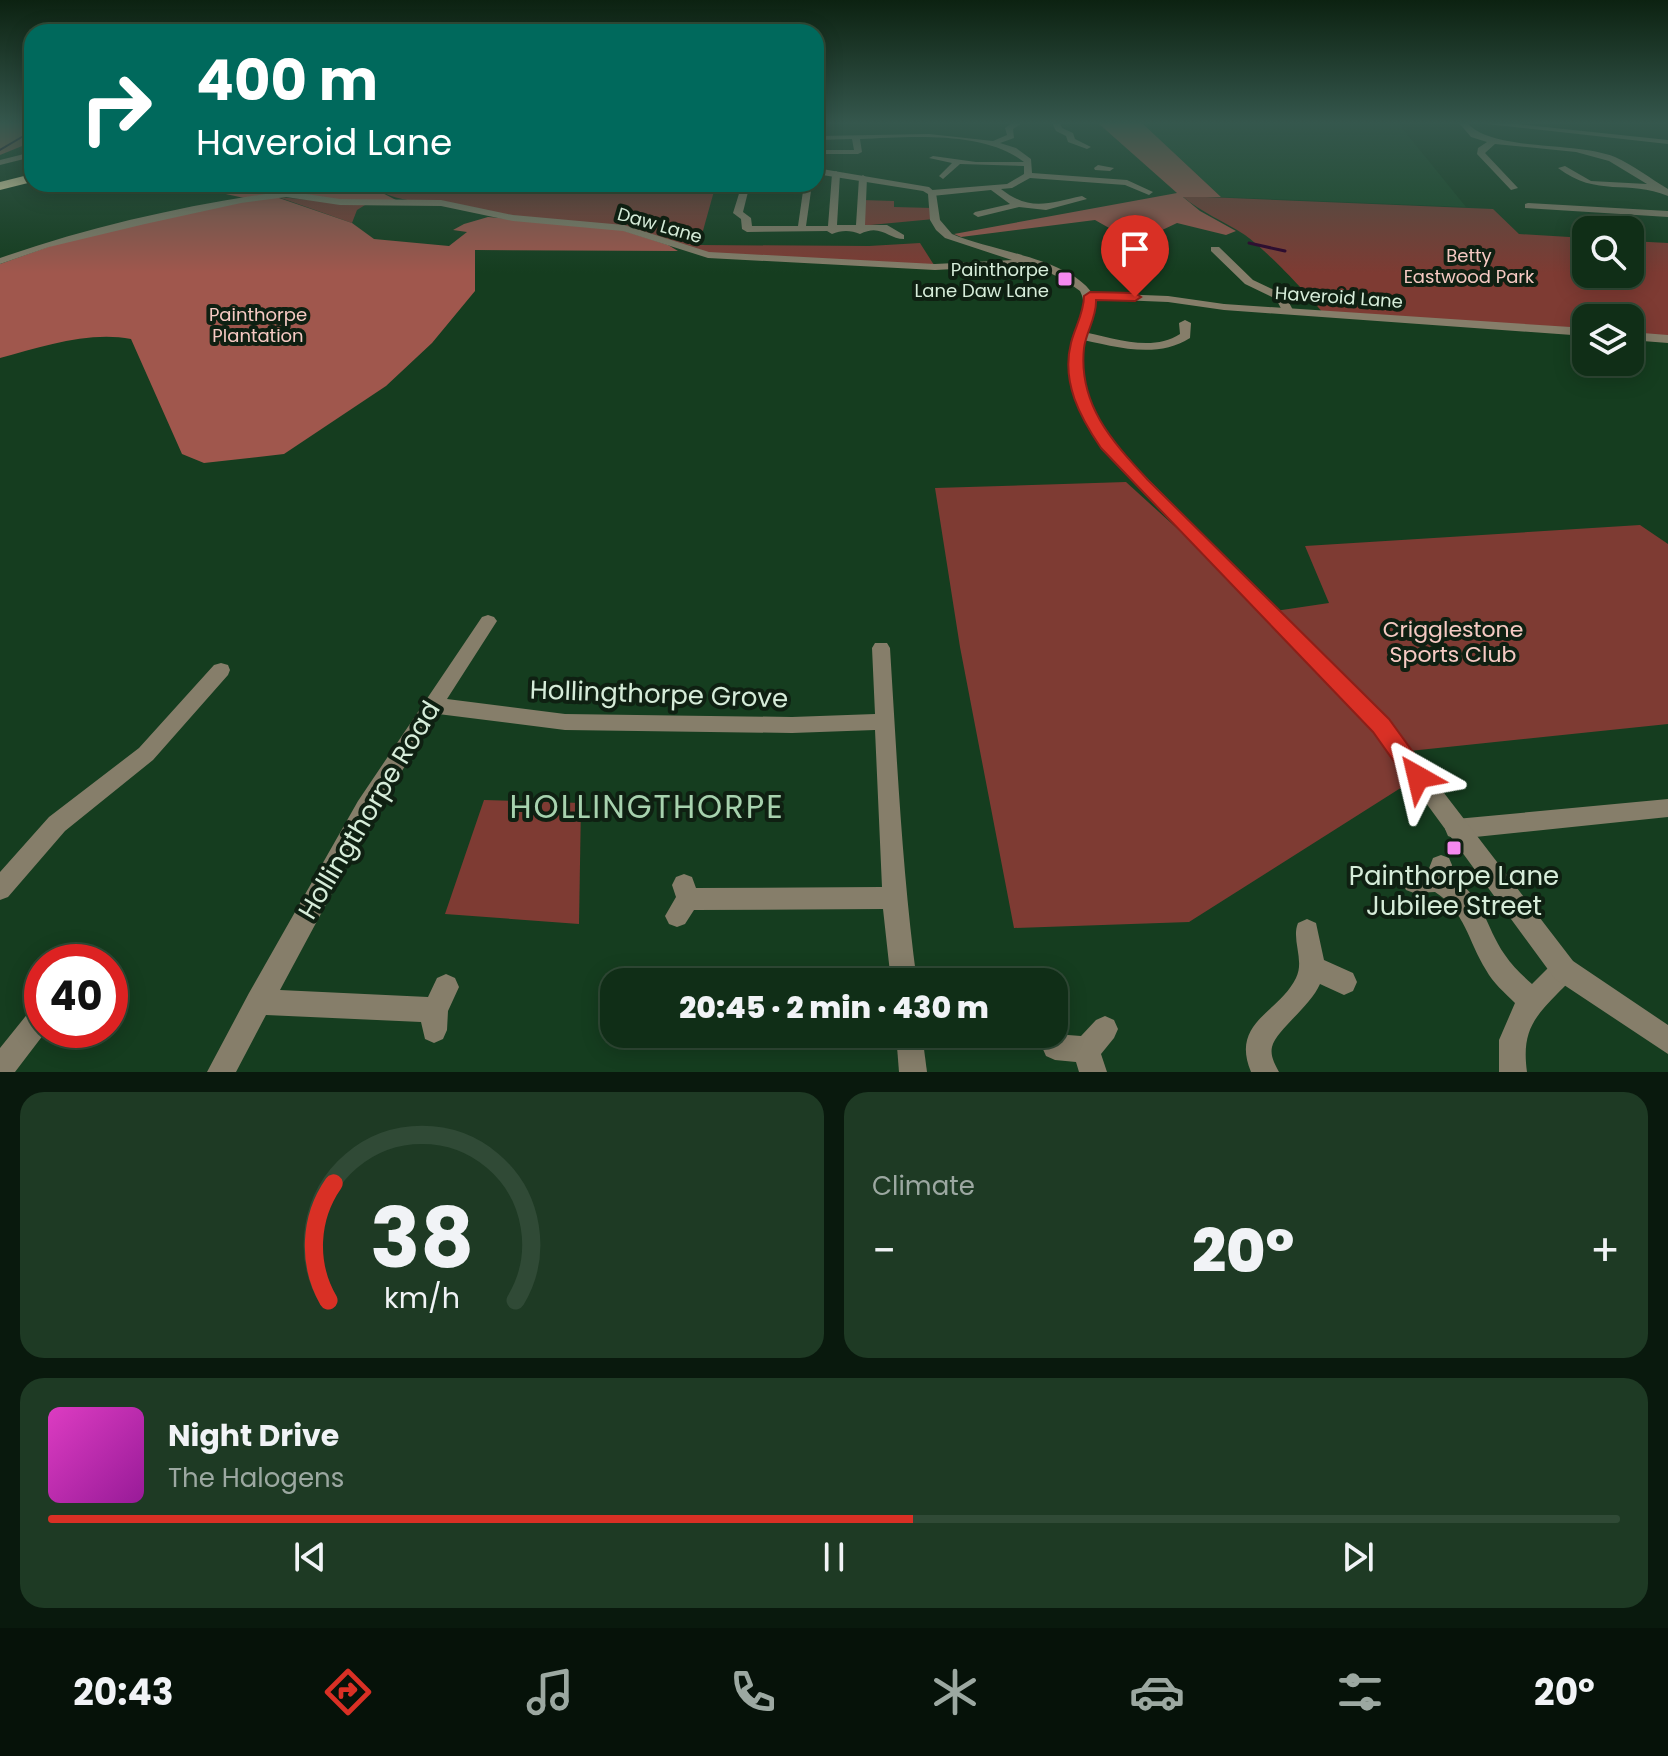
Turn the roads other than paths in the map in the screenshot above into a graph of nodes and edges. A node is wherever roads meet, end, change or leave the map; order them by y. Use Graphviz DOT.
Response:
graph roads {
  1 [pos="24,173"];
  2 [pos="830,173"];
  3 [pos="950,173"];
  4 [pos="1095,173"];
  5 [pos="1499,173"];
  6 [pos="1570,173"];
  7 [pos="1637,173"];
  8 [pos="836,174"];
  9 [pos="1028,175"];
  10 [pos="863,178"];
  11 [pos="0,179"];
  12 [pos="1093,179"];
  13 [pos="24,180"];
  14 [pos="932,185"];
  15 [pos="0,186"];
  16 [pos="1658,187"];
  17 [pos="994,188"];
  18 [pos="1144,188"];
  19 [pos="1515,189"];
  20 [pos="965,190"];
  21 [pos="743,192"];
  22 [pos="807,192"];
  23 [pos="1668,193"];
  24 [pos="1082,199"];
  25 [pos="956,200"];
  26 [pos="1017,205"];
  27 [pos="1526,206"];
  28 [pos="982,212"];
  29 [pos="1668,214"];
  30 [pos="789,221"];
  31 [pos="803,225"];
  32 [pos="832,231"];
  33 [pos="860,231"];
  34 [pos="901,237"];
  35 [pos="1215,255"];
  36 [pos="0,261"];
  37 [pos="1032,262"];
  38 [pos="1090,296"];
  39 [pos="1288,312"];
  40 [pos="1185,323"];
  41 [pos="1572,331"];
  42 [pos="1079,335"];
  43 [pos="1644,337"];
  44 [pos="1668,339"];
  45 [pos="488,621"];
  46 [pos="881,648"];
  47 [pos="221,670"];
  48 [pos="431,705"];
  49 [pos="886,722"];
  50 [pos="1668,808"];
  51 [pos="1456,829"];
  52 [pos="1431,876"];
  53 [pos="0,889"];
  54 [pos="894,898"];
  55 [pos="683,900"];
  56 [pos="1307,931"];
  57 [pos="902,968"];
  58 [pos="1312,968"];
  59 [pos="1564,970"];
  60 [pos="1344,982"];
  61 [pos="1532,1001"];
  62 [pos="258,1002"];
  63 [pos="438,1009"];
  64 [pos="1105,1029"];
  65 [pos="24,1039"];
  66 [pos="1668,1041"];
  67 [pos="910,1048"];
  68 [pos="1058,1048"];
  69 [pos="1090,1061"];
  70 [pos="0,1069"];
  71 [pos="221,1072"];
  72 [pos="913,1072"];
  73 [pos="1265,1072"];
  74 [pos="1513,1072"];
  1 -- 11 [label="highway"];
  2 -- 8 [label="street"];
  3 -- 14 [label="street"];
  4 -- 12 [label="street"];
  5 -- 19 [label="street"];
  6 -- 16 [label="street"];
  7 -- 16 [label="street"];
  8 -- 10 [label="street"];
  8 -- 32 [label="street"];
  9 -- 12 [label="street"];
  9 -- 17 [label="street"];
  10 -- 14 [label="street"];
  10 -- 33 [label="street"];
  12 -- 18 [label="street"];
  13 -- 15 [label="highway"];
  14 -- 20 [label="street"];
  14 -- 37 [label="street"];
  16 -- 23 [label="street"];
  17 -- 20 [label="street"];
  17 -- 26 [label="street"];
  20 -- 25 [label="street"];
  21 -- 31 [label="street"];
  22 -- 31 [label="street"];
  24 -- 26 [label="street"];
  26 -- 28 [label="street"];
  27 -- 29 [label="street"];
  30 -- 31 [label="street"];
  31 -- 32 [label="street"];
  32 -- 33 [label="street"];
  33 -- 34 [label="street"];
  35 -- 39 [label="street"];
  36 -- 37 [label="street, Daw Lane"];
  37 -- 38 [label="street"];
  38 -- 39 [label="street, Haveroid Lane"];
  38 -- 42 [label="street"];
  39 -- 41 [label="street, Haveroid Lane"];
  40 -- 42 [label="street"];
  42 -- 51 [label="street"];
  43 -- 44 [label="street"];
  45 -- 48 [label="street, Hollingthorpe Road"];
  46 -- 49 [label="street"];
  47 -- 53 [label="street"];
  48 -- 49 [label="street, Hollingthorpe Grove"];
  48 -- 62 [label="street, Hollingthorpe Road"];
  49 -- 54 [label="street"];
  50 -- 51 [label="street"];
  51 -- 59 [label="street"];
  52 -- 61 [label="street"];
  54 -- 55 [label="street"];
  54 -- 57 [label="street"];
  56 -- 58 [label="street"];
  58 -- 60 [label="street"];
  58 -- 73 [label="street"];
  59 -- 61 [label="street"];
  59 -- 66 [label="street"];
  61 -- 74 [label="street"];
  62 -- 63 [label="street"];
  62 -- 71 [label="street, Hollingthorpe Road"];
  64 -- 69 [label="street"];
  65 -- 70 [label="street"];
  67 -- 72 [label="street"];
  68 -- 69 [label="street"];
}
